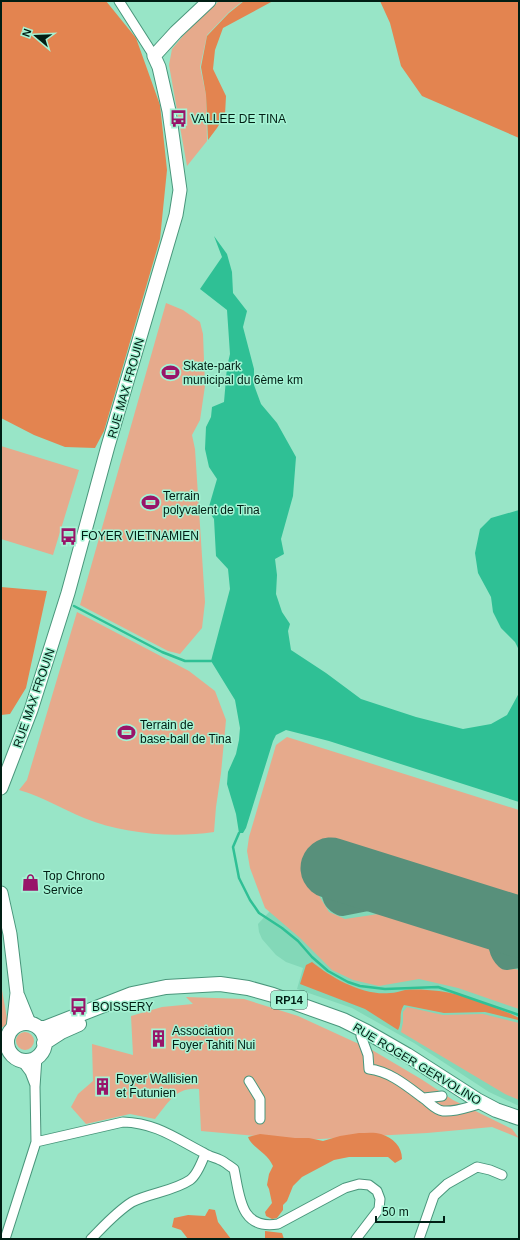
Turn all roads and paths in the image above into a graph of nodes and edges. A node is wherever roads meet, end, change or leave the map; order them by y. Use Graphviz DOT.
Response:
graph roads {
  1 [pos="119,1"];
  2 [pos="209,1"];
  3 [pos="154,56"];
  4 [pos="1,788"];
  5 [pos="1,893"];
  6 [pos="17,993"];
  7 [pos="34,1026"];
  8 [pos="7,1035"];
  9 [pos="361,1036"];
  10 [pos="44,1043"];
  11 [pos="37,1057"];
  12 [pos="11,1058"];
  13 [pos="248,1081"];
  14 [pos="35,1086"];
  15 [pos="442,1096"];
  16 [pos="424,1098"];
  17 [pos="476,1105"];
  18 [pos="519,1118"];
  19 [pos="260,1119"];
  20 [pos="519,1124"];
  21 [pos="36,1142"];
  22 [pos="205,1154"];
  23 [pos="502,1175"];
  24 [pos="5,1239"];
  25 [pos="91,1239"];
  26 [pos="356,1239"];
  27 [pos="419,1239"];
  1 -- 3 [label="street"];
  2 -- 3 [label="street"];
  3 -- 4 [label="street, RUE MAX FROUIN"];
  5 -- 6 [label="street"];
  6 -- 7 [label="street"];
  6 -- 8 [label="street"];
  7 -- 8 [label="main road"];
  7 -- 10 [label="main road"];
  7 -- 18 [label="main road, RUE ROGER GERVOLINO / RP14"];
  8 -- 12 [label="main road"];
  9 -- 10 [label="main road, RUE ROGER GERVOLINO / RP14"];
  9 -- 16 [label="street"];
  9 -- 17 [label="main road, RUE ROGER GERVOLINO / RP14"];
  10 -- 11 [label="main road"];
  11 -- 12 [label="main road"];
  11 -- 14 [label="street"];
  12 -- 14 [label="street"];
  13 -- 19 [label="street"];
  14 -- 21 [label="street"];
  15 -- 16 [label="street"];
  16 -- 17 [label="street"];
  17 -- 20 [label="main road, RUE ROGER GERVOLINO / RP14"];
  21 -- 22 [label="street"];
  21 -- 24 [label="street"];
  22 -- 25 [label="street"];
  22 -- 26 [label="street"];
  23 -- 27 [label="street"];
}
